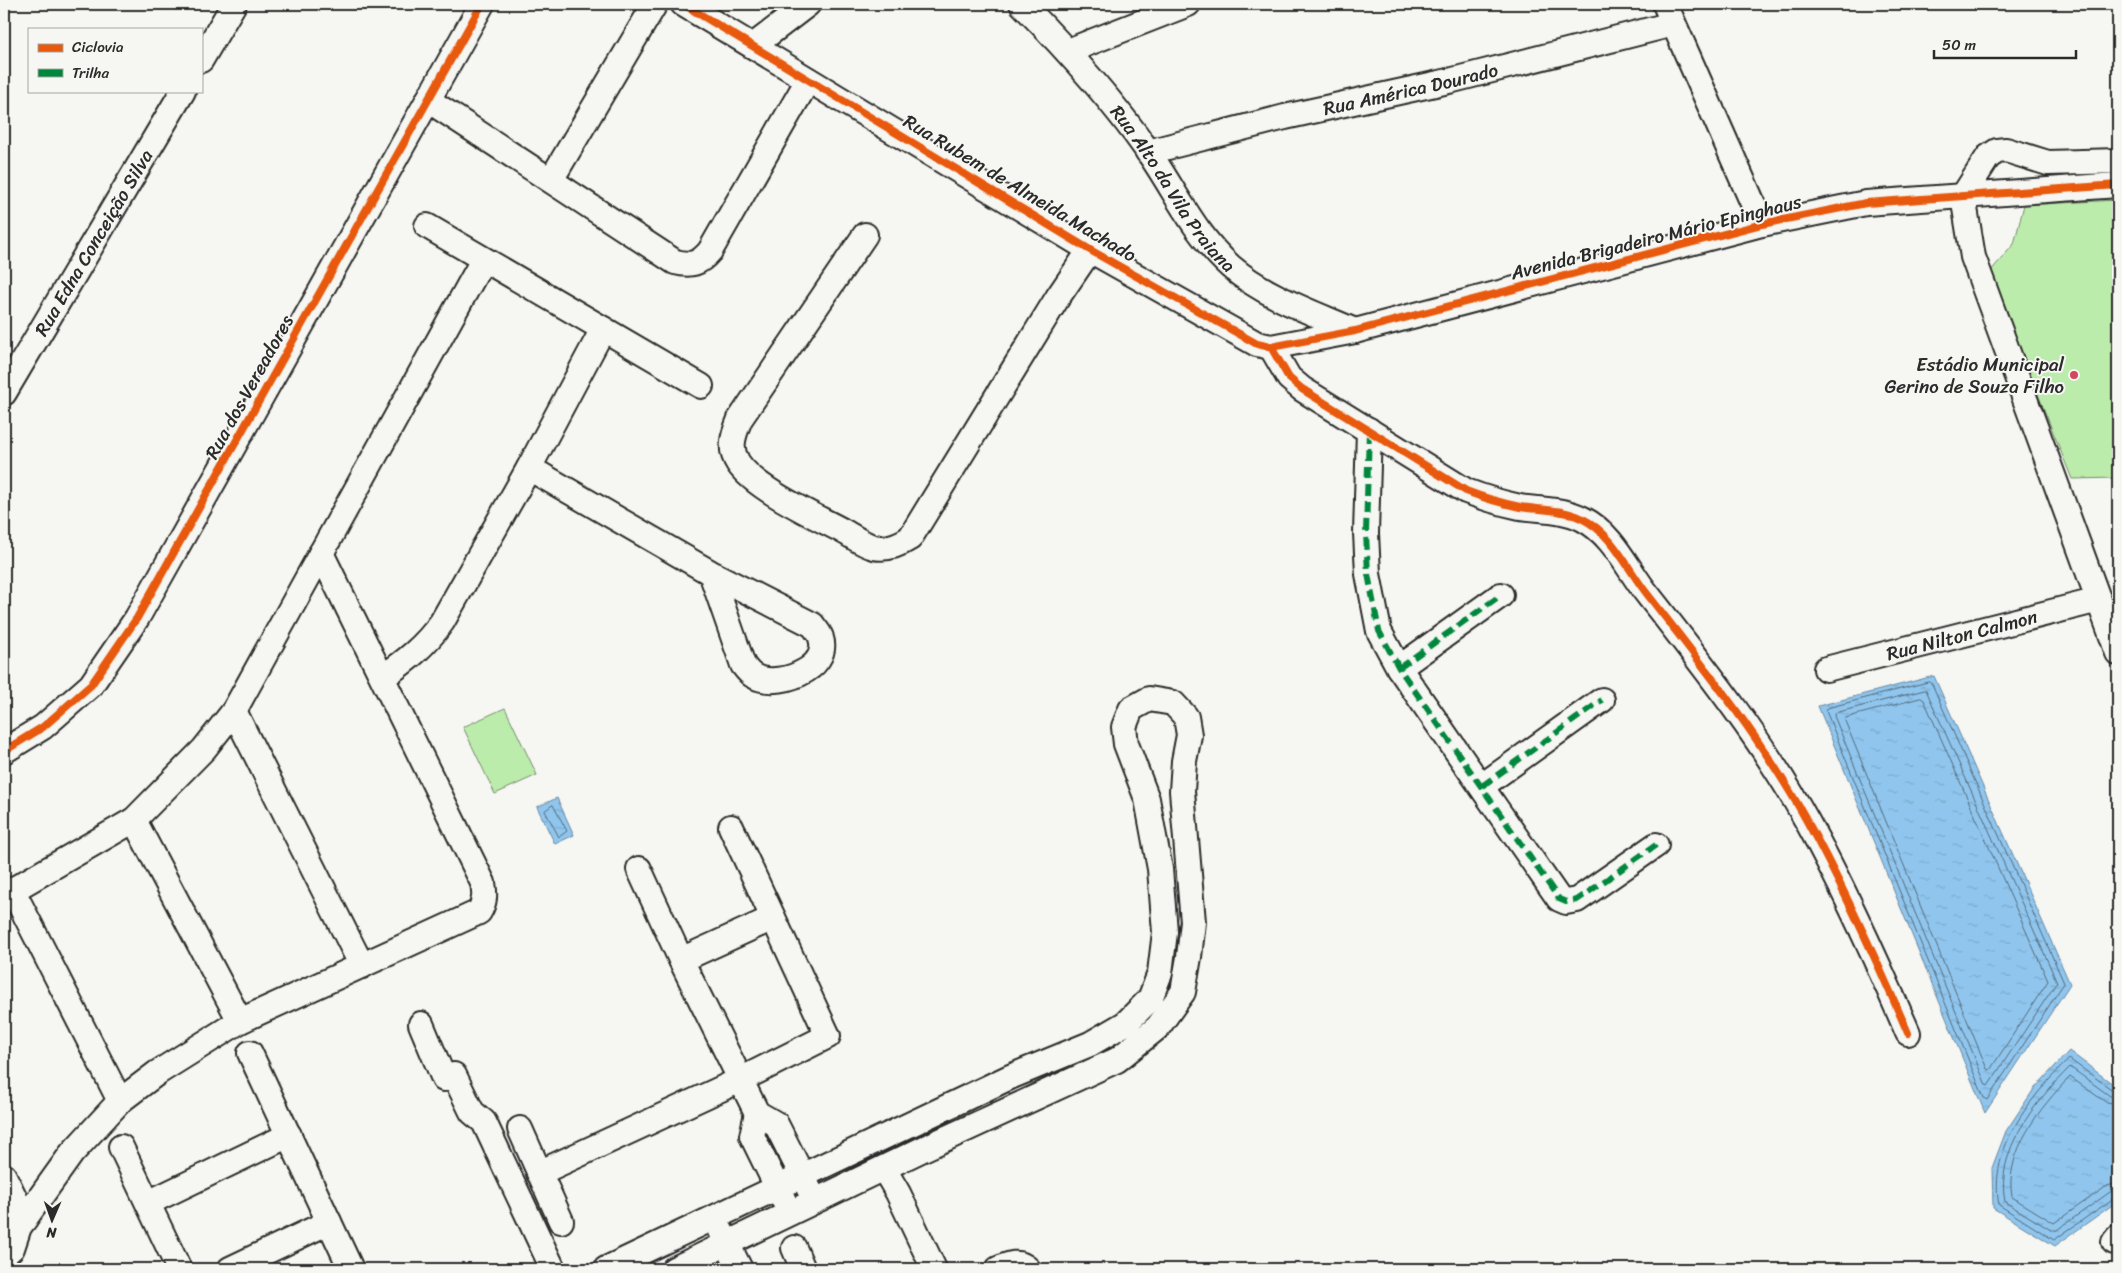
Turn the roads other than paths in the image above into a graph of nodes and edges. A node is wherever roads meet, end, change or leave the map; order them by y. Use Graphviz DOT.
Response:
graph roads {
  1 [pos="234,4"];
  2 [pos="482,4"];
  3 [pos="654,4"];
  4 [pos="683,4"];
  5 [pos="808,4"];
  6 [pos="1022,4"];
  7 [pos="1188,4"];
  8 [pos="1669,14"];
  9 [pos="753,46"];
  10 [pos="1068,50"];
  11 [pos="202,58"];
  12 [pos="808,80"];
  13 [pos="181,92"];
  14 [pos="428,100"];
  15 [pos="1148,152"];
  16 [pos="2118,161"];
  17 [pos="552,180"];
  18 [pos="2118,185"];
  19 [pos="1963,196"];
  20 [pos="1762,224"];
  21 [pos="427,226"];
  22 [pos="865,236"];
  23 [pos="1090,250"];
  24 [pos="483,260"];
  25 [pos="603,329"];
  26 [pos="1355,331"];
  27 [pos="1271,347"];
  28 [pos="701,386"];
  29 [pos="4,392"];
  30 [pos="1369,430"];
  31 [pos="529,468"];
  32 [pos="321,553"];
  33 [pos="711,573"];
  34 [pos="1501,595"];
  35 [pos="2098,600"];
  36 [pos="2118,653"];
  37 [pos="1399,668"];
  38 [pos="1826,669"];
  39 [pos="383,677"];
  40 [pos="1602,700"];
  41 [pos="234,712"];
  42 [pos="4,751"];
  43 [pos="1482,786"];
  44 [pos="134,820"];
  45 [pos="731,827"];
  46 [pos="1656,844"];
  47 [pos="640,869"];
  48 [pos="8,893"];
  49 [pos="773,918"];
  50 [pos="681,960"];
  51 [pos="362,966"];
  52 [pos="240,1021"];
  53 [pos="421,1024"];
  54 [pos="1908,1033"];
  55 [pos="250,1053"];
  56 [pos="740,1080"];
  57 [pos="120,1101"];
  58 [pos="757,1114"];
  59 [pos="520,1129"];
  60 [pos="289,1135"];
  61 [pos="121,1147"];
  62 [pos="884,1169"];
  63 [pos="539,1173"];
  64 [pos="4,1176"];
  65 [pos="802,1176"];
  66 [pos="777,1188"];
  67 [pos="815,1201"];
  68 [pos="148,1203"];
  69 [pos="790,1214"];
  70 [pos="715,1218"];
  71 [pos="561,1221"];
  72 [pos="329,1222"];
  73 [pos="16,1223"];
  74 [pos="728,1243"];
  75 [pos="4,1255"];
  76 [pos="179,1269"];
  77 [pos="230,1269"];
  78 [pos="351,1269"];
  79 [pos="553,1269"];
  80 [pos="606,1269"];
  81 [pos="674,1269"];
  82 [pos="740,1269"];
  83 [pos="934,1269"];
  84 [pos="998,1269"];
  85 [pos="1028,1269"];
  1 -- 11 [label="street"];
  2 -- 14 [label="street, Rua dos Vereadores"];
  3 -- 17 [label="street"];
  4 -- 9 [label="street, Rua Rubem de Almeida Machado"];
  5 -- 9 [label="street"];
  6 -- 10 [label="street, Rua Alto da Vila Praiana"];
  7 -- 10 [label="street"];
  8 -- 15 [label="street, Rua América Dourado"];
  8 -- 20 [label="street"];
  9 -- 12 [label="street, Rua Rubem de Almeida Machado"];
  10 -- 15 [label="street, Rua Alto da Vila Praiana"];
  12 -- 17 [label="street"];
  12 -- 23 [label="street, Rua Rubem de Almeida Machado"];
  13 -- 29 [label="street, Rua Edna Conceição Silva"];
  14 -- 17 [label="street"];
  14 -- 42 [label="street, Rua dos Vereadores"];
  15 -- 26 [label="street, Rua Alto da Vila Praiana"];
  16 -- 19 [label="street"];
  18 -- 19 [label="street, Avenida Brigadeiro Mário Epinghaus"];
  19 -- 20 [label="street, Avenida Brigadeiro Mário Epinghaus"];
  19 -- 35 [label="street"];
  20 -- 26 [label="street, Avenida Brigadeiro Mário Epinghaus"];
  21 -- 24 [label="street"];
  22 -- 23 [label="street"];
  23 -- 27 [label="street, Rua Rubem de Almeida Machado"];
  24 -- 25 [label="street"];
  24 -- 32 [label="street"];
  25 -- 28 [label="street"];
  25 -- 31 [label="street"];
  26 -- 27 [label="street"];
  27 -- 30 [label="street"];
  30 -- 37 [label="street"];
  30 -- 54 [label="street"];
  31 -- 33 [label="street"];
  31 -- 39 [label="street"];
  32 -- 39 [label="street"];
  32 -- 41 [label="street"];
  33 -- 33 [label="street"];
  34 -- 37 [label="street"];
  35 -- 36 [label="street"];
  35 -- 38 [label="street, Rua Nilton Calmon"];
  37 -- 43 [label="street"];
  39 -- 51 [label="street"];
  40 -- 43 [label="street"];
  41 -- 44 [label="street"];
  41 -- 51 [label="street"];
  43 -- 46 [label="street"];
  44 -- 48 [label="street"];
  44 -- 52 [label="street"];
  45 -- 49 [label="street"];
  47 -- 50 [label="street"];
  48 -- 57 [label="street"];
  49 -- 50 [label="street"];
  49 -- 56 [label="street"];
  50 -- 56 [label="street"];
  51 -- 52 [label="street"];
  52 -- 57 [label="street"];
  53 -- 79 [label="street"];
  55 -- 60 [label="street"];
  56 -- 58 [label="street"];
  56 -- 63 [label="street"];
  57 -- 73 [label="street"];
  58 -- 65 [label="street"];
  58 -- 66 [label="street"];
  59 -- 63 [label="street"];
  60 -- 68 [label="street"];
  60 -- 72 [label="street"];
  61 -- 68 [label="street"];
  62 -- 65 [label="street"];
  62 -- 67 [label="street"];
  62 -- 83 [label="street"];
  63 -- 71 [label="street"];
  64 -- 73 [label="street"];
  65 -- 66 [label="street"];
  65 -- 67 [label="street"];
  66 -- 69 [label="street"];
  66 -- 70 [label="street"];
  67 -- 69 [label="street"];
  68 -- 76 [label="street"];
  69 -- 74 [label="street"];
  70 -- 74 [label="street"];
  70 -- 80 [label="street"];
  72 -- 77 [label="street"];
  72 -- 78 [label="street"];
  73 -- 75 [label="street"];
  74 -- 81 [label="street"];
  74 -- 82 [label="street"];
  84 -- 85 [label="street"];
}
